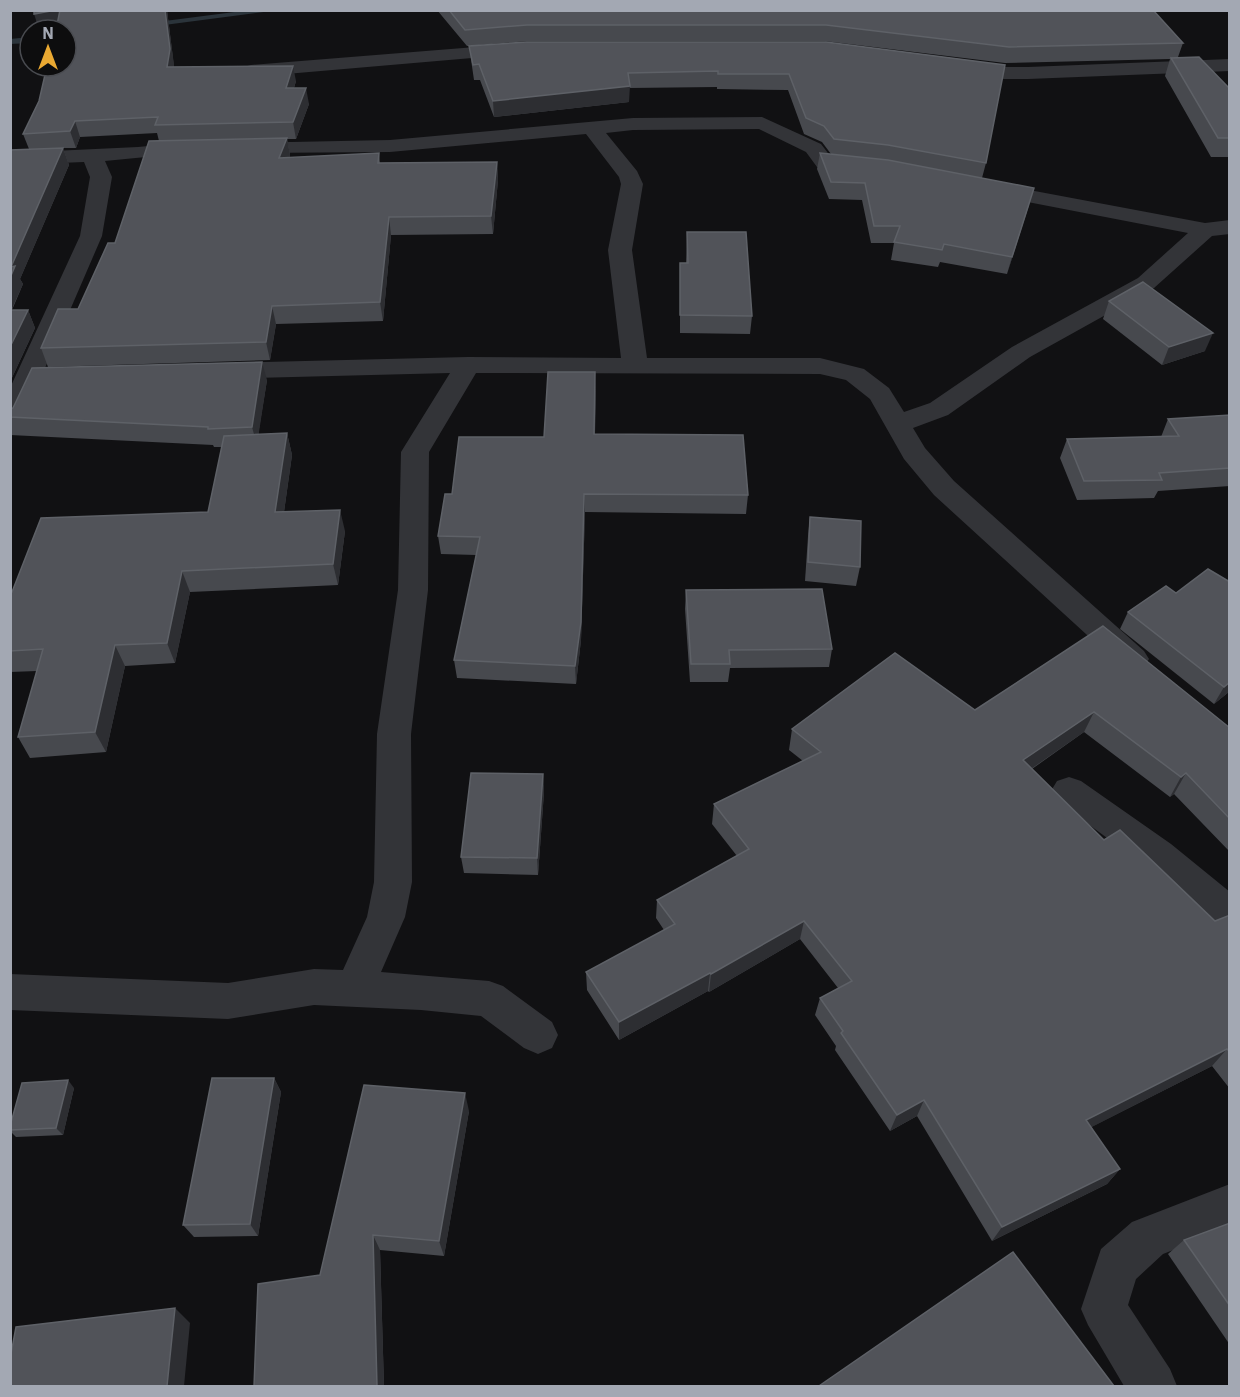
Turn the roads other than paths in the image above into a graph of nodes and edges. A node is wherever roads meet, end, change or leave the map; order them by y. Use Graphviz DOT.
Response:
graph roads {
  1 [pos="528,49"];
  2 [pos="945,65"];
  3 [pos="1230,65"];
  4 [pos="238,72"];
  5 [pos="592,128"];
  6 [pos="92,156"];
  7 [pos="10,159"];
  8 [pos="875,168"];
  9 [pos="966,184"];
  10 [pos="1230,227"];
  11 [pos="1205,230"];
  12 [pos="468,364"];
  13 [pos="635,364"];
  14 [pos="195,372"];
  15 [pos="10,419"];
  16 [pos="898,424"];
  17 [pos="1151,674"];
  18 [pos="1069,791"];
  19 [pos="1230,915"];
  20 [pos="354,988"];
  21 [pos="10,992"];
  22 [pos="538,1035"];
  23 [pos="1230,1206"];
  24 [pos="1153,1386"];
  1 -- 4 [label="street"];
  2 -- 3 [label="street"];
  5 -- 6 [label="street"];
  5 -- 8 [label="street"];
  5 -- 13 [label="street"];
  6 -- 7 [label="street"];
  6 -- 15 [label="street"];
  9 -- 11 [label="street"];
  10 -- 11 [label="street"];
  11 -- 16 [label="street"];
  12 -- 13 [label="street"];
  12 -- 14 [label="street"];
  12 -- 20 [label="street"];
  13 -- 16 [label="street"];
  16 -- 17 [label="street"];
  18 -- 19 [label="street"];
  20 -- 21 [label="street"];
  20 -- 22 [label="street"];
  23 -- 24 [label="street"];
}
